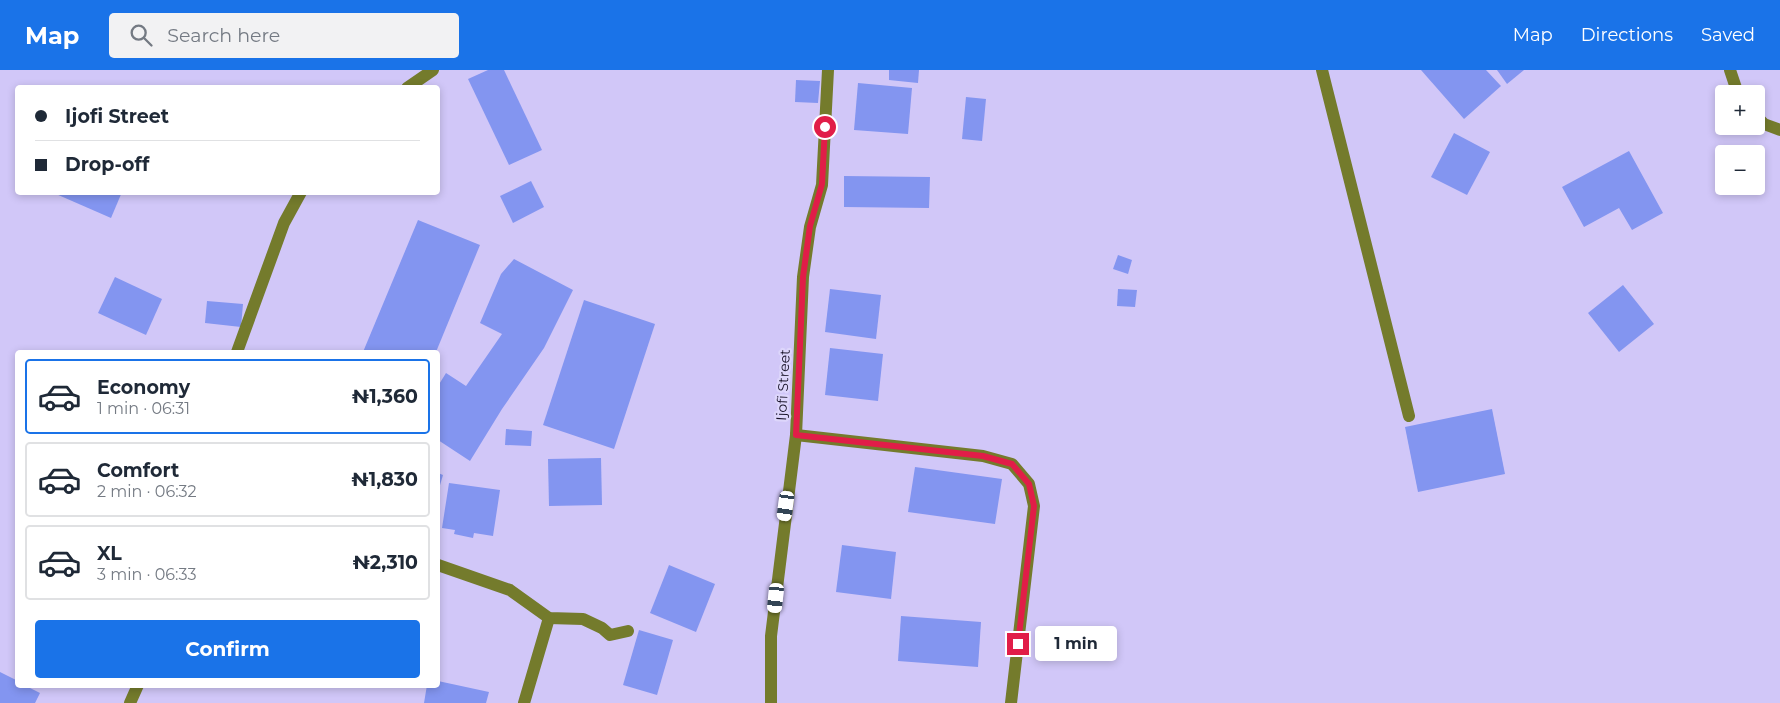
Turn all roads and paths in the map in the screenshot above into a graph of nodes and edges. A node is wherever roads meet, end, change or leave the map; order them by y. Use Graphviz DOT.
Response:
graph roads {
  1 [pos="828,70"];
  2 [pos="1322,70"];
  3 [pos="1730,70"];
  4 [pos="429,72"];
  5 [pos="411,85"];
  6 [pos="1735,85"];
  7 [pos="1765,124"];
  8 [pos="1780,130"];
  9 [pos="300,195"];
  10 [pos="238,350"];
  11 [pos="1408,416"];
  12 [pos="796,435"];
  13 [pos="440,566"];
  14 [pos="549,618"];
  15 [pos="628,631"];
  16 [pos="137,688"];
  17 [pos="130,703"];
  18 [pos="524,703"];
  19 [pos="771,703"];
  20 [pos="1011,703"];
  1 -- 12 [label="street, Ijofi Street"];
  2 -- 11 [label="street"];
  3 -- 6 [label="street"];
  4 -- 5 [label="street"];
  7 -- 8 [label="street"];
  9 -- 10 [label="street"];
  12 -- 19 [label="street, Ijofi Street"];
  12 -- 20 [label="street"];
  13 -- 14 [label="street"];
  14 -- 15 [label="street"];
  14 -- 18 [label="street"];
  16 -- 17 [label="street"];
}
